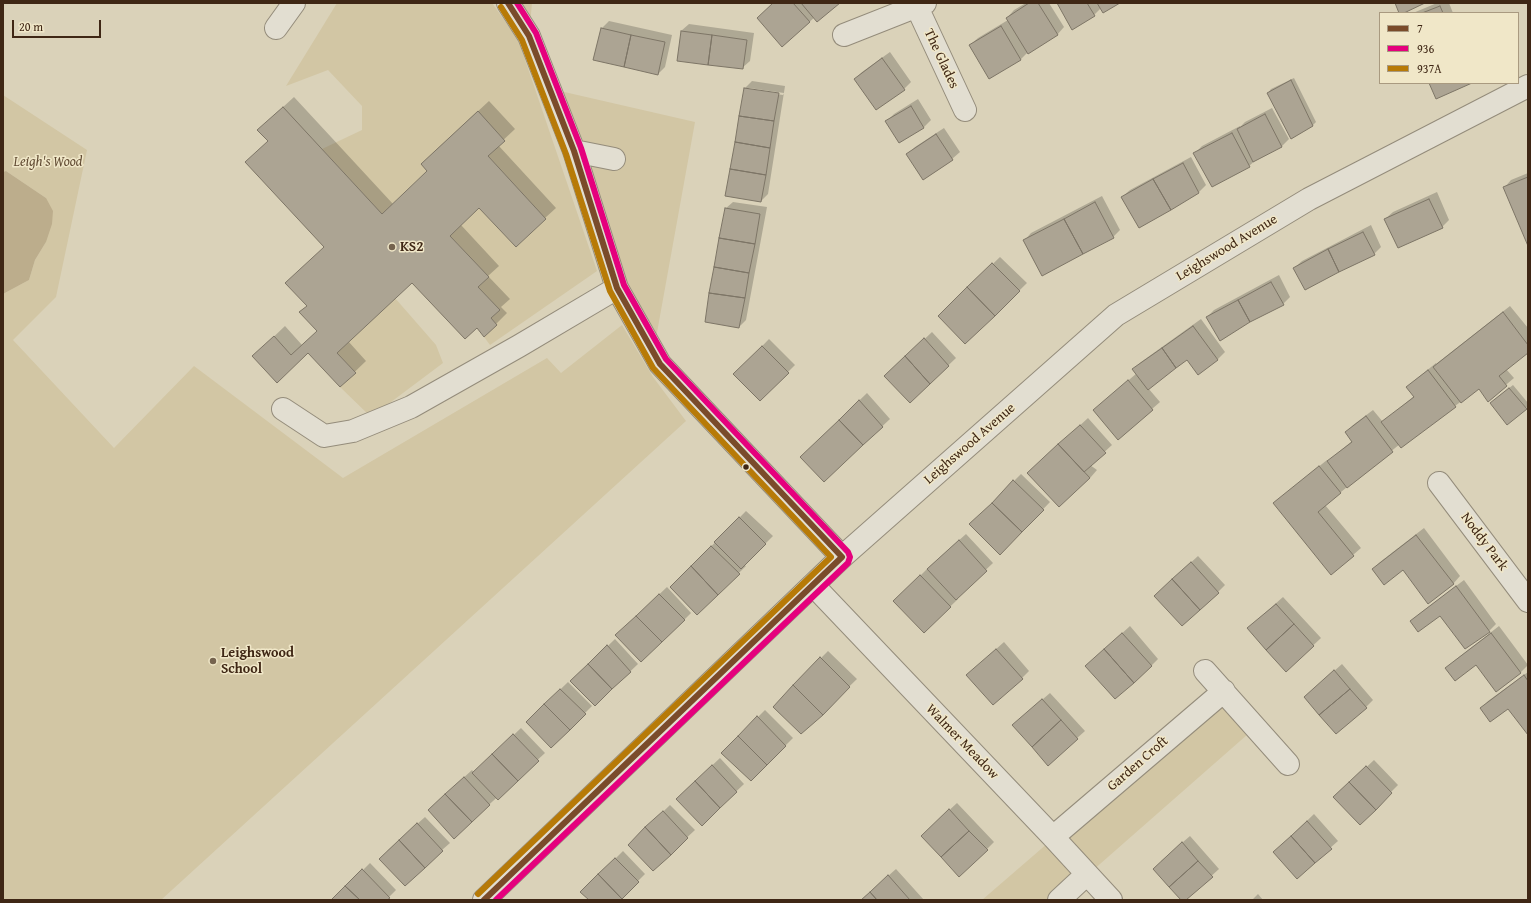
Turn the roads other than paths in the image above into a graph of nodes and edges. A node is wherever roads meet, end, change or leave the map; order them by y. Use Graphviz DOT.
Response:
graph roads {
  1 [pos="294,3"];
  2 [pos="508,3"];
  3 [pos="921,5"];
  4 [pos="276,28"];
  5 [pos="844,35"];
  6 [pos="1528,86"];
  7 [pos="965,110"];
  8 [pos="574,151"];
  9 [pos="614,159"];
  10 [pos="617,288"];
  11 [pos="283,409"];
  12 [pos="1439,483"];
  13 [pos="842,557"];
  14 [pos="813,585"];
  15 [pos="1528,600"];
  16 [pos="1205,671"];
  17 [pos="1224,691"];
  18 [pos="1288,764"];
  19 [pos="1053,837"];
  20 [pos="1087,874"];
  21 [pos="484,900"];
  22 [pos="1059,900"];
  23 [pos="1111,900"];
  1 -- 4 [label="street"];
  2 -- 8 [label="street"];
  3 -- 5 [label="street, The Glades"];
  3 -- 7 [label="street, The Glades"];
  6 -- 13 [label="street, Leighswood Avenue"];
  8 -- 9 [label="street"];
  8 -- 10 [label="street"];
  10 -- 11 [label="street"];
  10 -- 13 [label="street"];
  12 -- 15 [label="street, Noddy Park"];
  13 -- 14 [label="street, Leighswood Avenue"];
  14 -- 19 [label="street, Walmer Meadow"];
  14 -- 21 [label="street, Leighswood Avenue"];
  16 -- 17 [label="street"];
  17 -- 18 [label="street"];
  17 -- 19 [label="street, Garden Croft"];
  19 -- 20 [label="street, Walmer Meadow"];
  20 -- 22 [label="street"];
  20 -- 23 [label="street, Walmer Meadow"];
}
